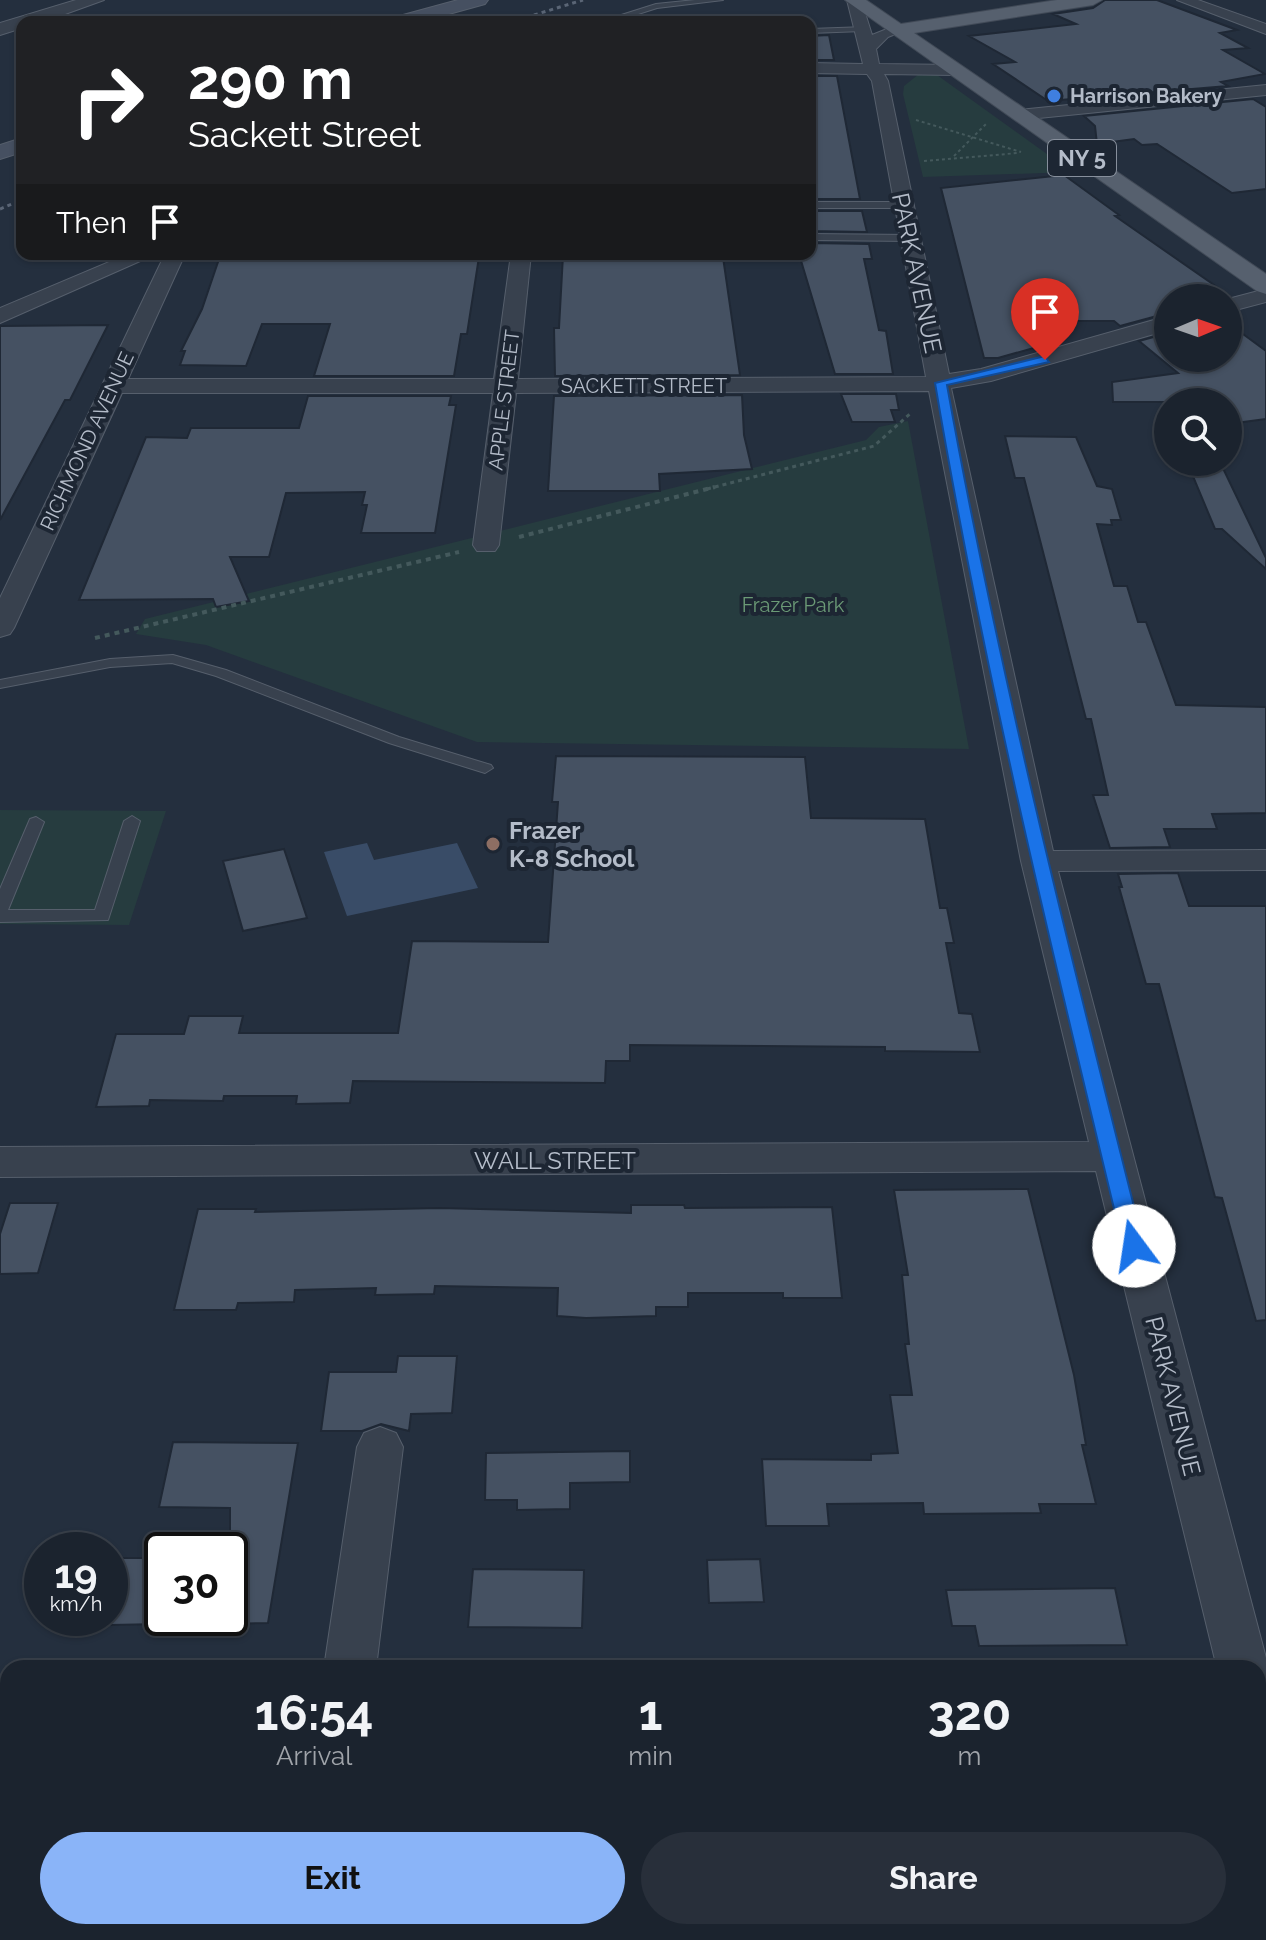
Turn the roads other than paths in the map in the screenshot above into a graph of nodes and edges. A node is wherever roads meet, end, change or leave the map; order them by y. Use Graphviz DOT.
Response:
graph roads {
  1 [pos="95,0"];
  2 [pos="479,0"];
  3 [pos="719,0"];
  4 [pos="854,0"];
  5 [pos="1093,0"];
  6 [pos="1184,0"];
  7 [pos="43,16"];
  8 [pos="421,16"];
  9 [pos="622,16"];
  10 [pos="863,29"];
  11 [pos="1266,29"];
  12 [pos="897,30"];
  13 [pos="816,31"];
  14 [pos="870,58"];
  15 [pos="816,67"];
  16 [pos="954,70"];
  17 [pos="1266,90"];
  18 [pos="1019,115"];
  19 [pos="816,205"];
  20 [pos="903,205"];
  21 [pos="816,237"];
  22 [pos="910,238"];
  23 [pos="132,260"];
  24 [pos="172,260"];
  25 [pos="520,260"];
  26 [pos="1266,286"];
  27 [pos="1266,295"];
  28 [pos="1242,302"];
  29 [pos="0,316"];
  30 [pos="1154,327"];
  31 [pos="941,383"];
  32 [pos="112,386"];
  33 [pos="505,387"];
  34 [pos="486,545"];
  35 [pos="0,628"];
  36 [pos="0,684"];
  37 [pos="485,768"];
  38 [pos="132,821"];
  39 [pos="36,822"];
  40 [pos="1266,860"];
  41 [pos="1038,861"];
  42 [pos="0,910"];
  43 [pos="0,916"];
  44 [pos="1110,1156"];
  45 [pos="0,1162"];
  46 [pos="380,1447"];
  47 [pos="351,1660"];
  48 [pos="1241,1660"];
  1 -- 7 [label="street"];
  2 -- 8 [label="main road"];
  3 -- 9 [label="lane"];
  4 -- 10 [label="street, PARK AVENUE"];
  4 -- 12 [label="main road, NY 5"];
  5 -- 12 [label="main road"];
  6 -- 11 [label="street"];
  10 -- 13 [label="lane"];
  10 -- 14 [label="street, PARK AVENUE"];
  12 -- 14 [label="street"];
  12 -- 16 [label="main road, NY 5"];
  14 -- 15 [label="street"];
  14 -- 16 [label="street"];
  14 -- 20 [label="street, PARK AVENUE"];
  16 -- 18 [label="main road, NY 5"];
  17 -- 18 [label="street"];
  18 -- 26 [label="main road, NY 5"];
  19 -- 20 [label="lane"];
  20 -- 22 [label="street, PARK AVENUE"];
  21 -- 22 [label="lane"];
  22 -- 31 [label="street, PARK AVENUE"];
  23 -- 29 [label="street"];
  24 -- 32 [label="street, RICHMOND AVENUE"];
  25 -- 33 [label="street, APPLE STREET"];
  27 -- 28 [label="street"];
  30 -- 31 [label="street, SACKETT STREET"];
  31 -- 33 [label="street, SACKETT STREET"];
  31 -- 41 [label="street, PARK AVENUE"];
  32 -- 33 [label="street, SACKETT STREET"];
  32 -- 35 [label="street, RICHMOND AVENUE"];
  33 -- 34 [label="street, APPLE STREET"];
  36 -- 37 [label="lane"];
  38 -- 43 [label="lane"];
  39 -- 42 [label="lane"];
  40 -- 41 [label="street"];
  41 -- 44 [label="street, PARK AVENUE"];
  44 -- 45 [label="street, WALL STREET"];
  44 -- 48 [label="street, PARK AVENUE"];
  46 -- 47 [label="street"];
}
